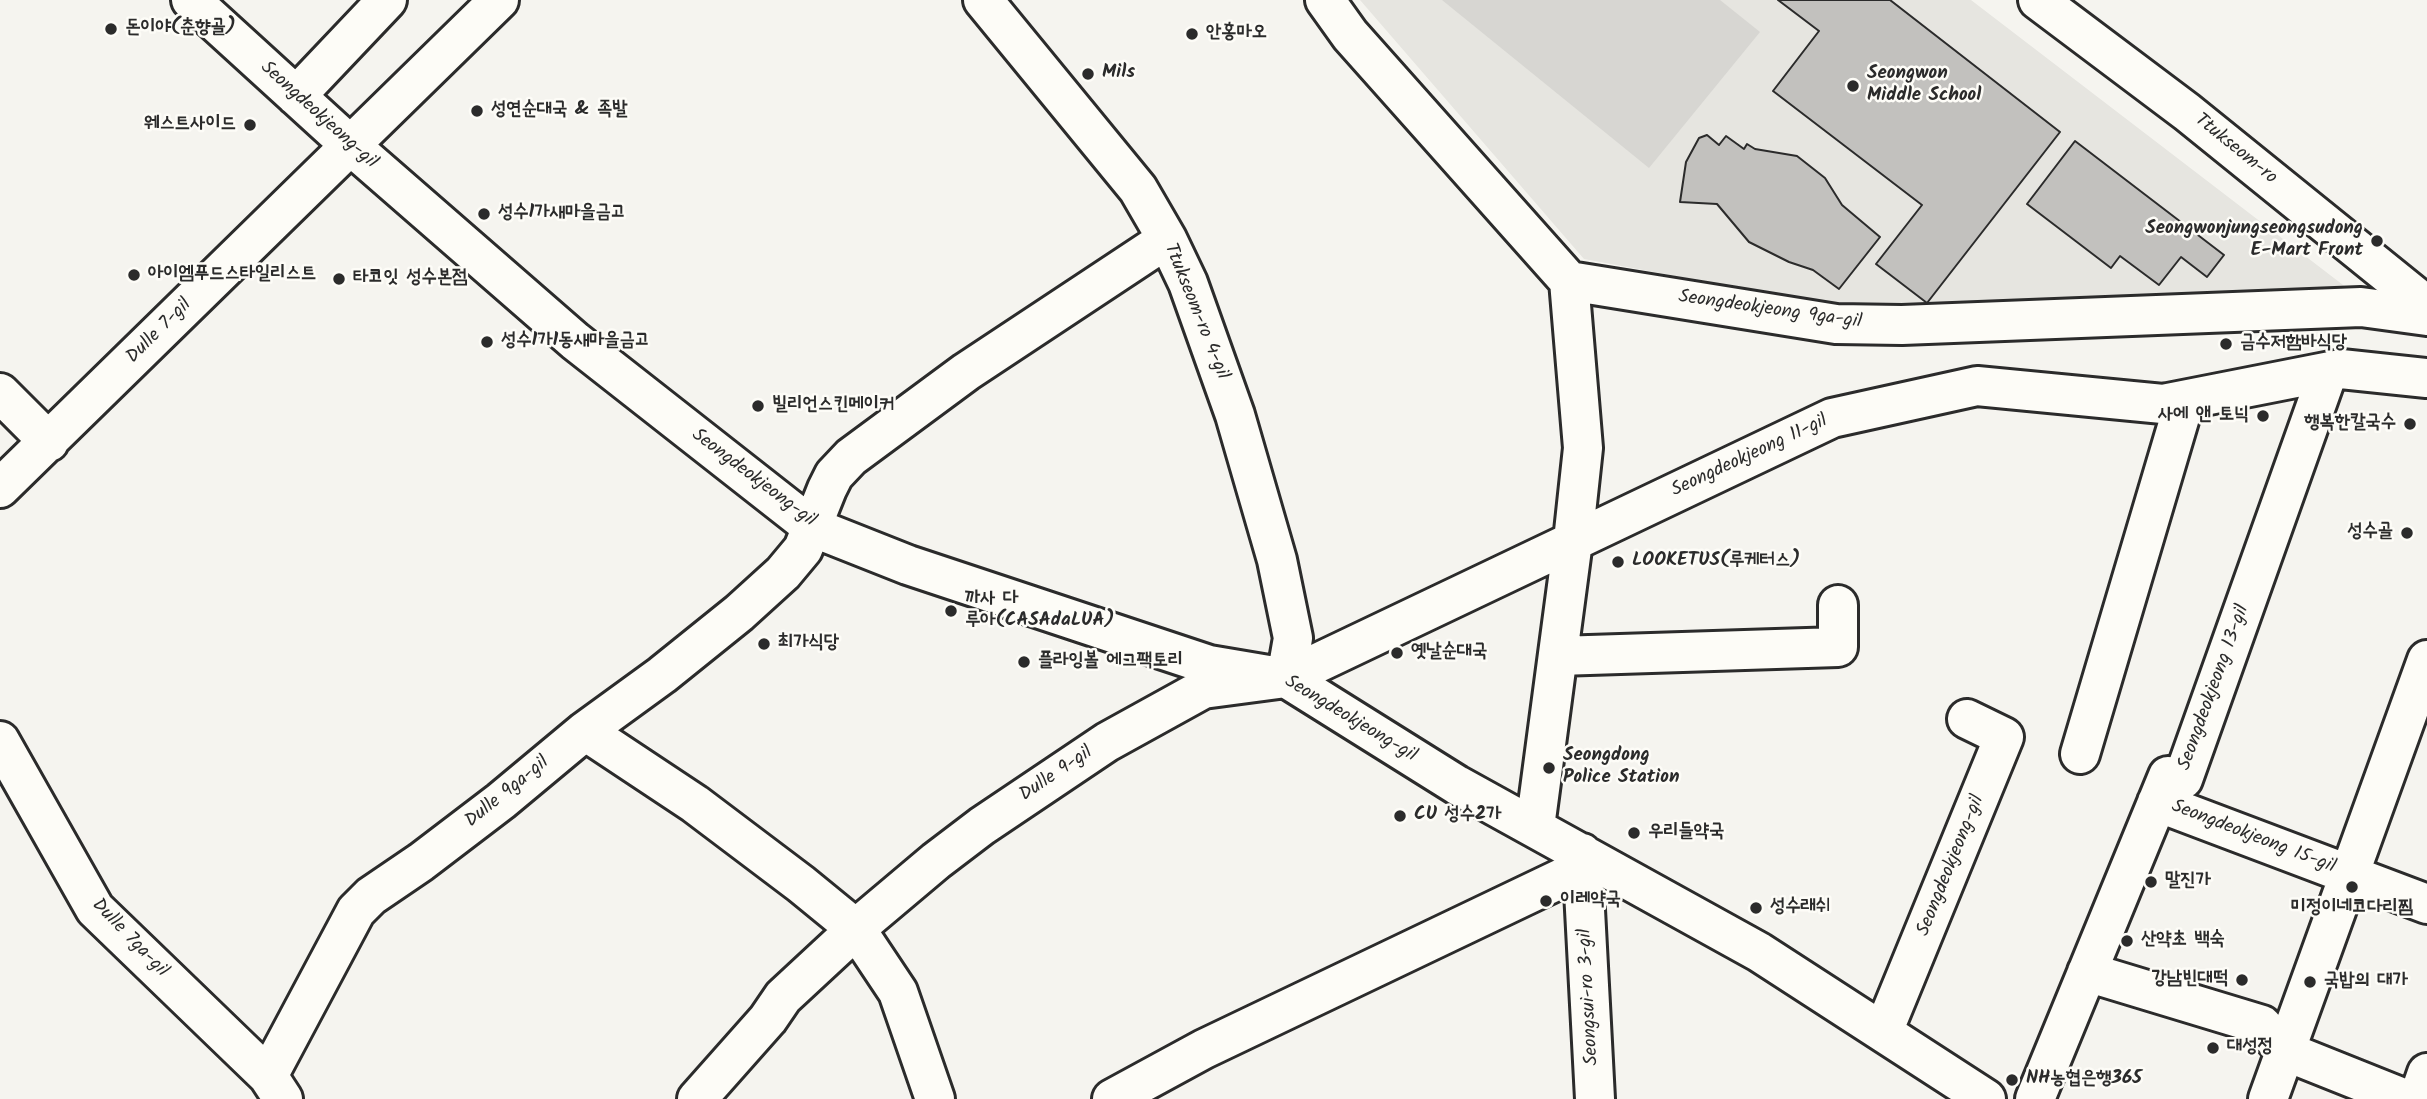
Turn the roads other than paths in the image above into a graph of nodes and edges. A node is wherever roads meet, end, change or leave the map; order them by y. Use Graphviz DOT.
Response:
graph roads {
  1 [pos="191,0"];
  2 [pos="387,0"];
  3 [pos="499,0"];
  4 [pos="983,0"];
  5 [pos="1325,0"];
  6 [pos="2038,0"];
  7 [pos="296,96"];
  8 [pos="350,145"];
  9 [pos="1167,239"];
  10 [pos="1569,281"];
  11 [pos="2427,306"];
  12 [pos="2427,316"];
  13 [pos="2328,372"];
  14 [pos="2427,378"];
  15 [pos="0,393"];
  16 [pos="2185,400"];
  17 [pos="49,442"];
  18 [pos="0,488"];
  19 [pos="812,527"];
  20 [pos="1573,541"];
  21 [pos="1838,605"];
  22 [pos="1558,656"];
  23 [pos="2427,660"];
  24 [pos="1286,678"];
  25 [pos="1967,719"];
  26 [pos="584,731"];
  27 [pos="0,741"];
  28 [pos="2080,754"];
  29 [pos="2157,802"];
  30 [pos="1535,827"];
  31 [pos="1583,861"];
  32 [pos="2349,874"];
  33 [pos="2427,904"];
  34 [pos="856,929"];
  35 [pos="2087,972"];
  36 [pos="1883,1032"];
  37 [pos="2285,1051"];
  38 [pos="2427,1073"];
  39 [pos="276,1087"];
  40 [pos="697,1099"];
  41 [pos="935,1099"];
  42 [pos="1112,1099"];
  43 [pos="1595,1099"];
  44 [pos="1986,1099"];
  45 [pos="2035,1099"];
  46 [pos="2268,1099"];
  47 [pos="2404,1099"];
  48 [pos="2418,1099"];
  1 -- 7 [label="street, Seongdeokjeong-gil"];
  2 -- 7 [label="street"];
  3 -- 8 [label="street, Dulle 7-gil"];
  4 -- 9 [label="street, Ttukseom-ro 4-gil"];
  5 -- 10 [label="street"];
  6 -- 11 [label="street, Ttukseom-ro"];
  7 -- 8 [label="street, Seongdeokjeong-gil"];
  8 -- 17 [label="street, Dulle 7-gil"];
  8 -- 19 [label="street, Seongdeokjeong-gil"];
  9 -- 19 [label="street, Dulle 9ga-gil"];
  9 -- 24 [label="street, Ttukseom-ro 4-gil"];
  10 -- 12 [label="street, Seongdeokjeong 9ga-gil"];
  10 -- 20 [label="street"];
  13 -- 14 [label="street, Seongdeokjeong 11-gil"];
  13 -- 16 [label="street, Seongdeokjeong 11-gil"];
  13 -- 29 [label="street, Seongdeokjeong 13-gil"];
  15 -- 17 [label="street"];
  16 -- 20 [label="street, Seongdeokjeong 11-gil"];
  16 -- 28 [label="street"];
  17 -- 18 [label="street, Dulle 7-gil"];
  19 -- 24 [label="street, Seongdeokjeong-gil"];
  19 -- 26 [label="street, Dulle 9ga-gil"];
  20 -- 22 [label="street"];
  20 -- 24 [label="street, Seongdeokjeong 11-gil"];
  21 -- 22 [label="street"];
  22 -- 30 [label="street"];
  23 -- 32 [label="street, Seongdeokjeong 15-gil"];
  24 -- 30 [label="street, Seongdeokjeong-gil"];
  24 -- 34 [label="street, Dulle 9-gil"];
  25 -- 36 [label="street, Seongdeokjeong-gil"];
  26 -- 34 [label="street"];
  26 -- 39 [label="street, Dulle 9ga-gil"];
  27 -- 39 [label="street, Dulle 7ga-gil"];
  29 -- 32 [label="street, Seongdeokjeong 15-gil"];
  29 -- 35 [label="street, Seongdeokjeong 13-gil"];
  30 -- 31 [label="street, Seongdeokjeong-gil"];
  31 -- 36 [label="street, Seongdeokjeong-gil"];
  31 -- 42 [label="street"];
  31 -- 43 [label="street, Seongsui-ro 3-gil"];
  32 -- 33 [label="street, Seongdeokjeong 15-gil"];
  32 -- 37 [label="street, Seongdeokjeong 15-gil"];
  34 -- 40 [label="street, Dulle 9-gil"];
  34 -- 41 [label="street"];
  35 -- 37 [label="street"];
  35 -- 45 [label="street, Seongdeokjeong 13-gil"];
  36 -- 44 [label="street, Seongdeokjeong-gil"];
  37 -- 46 [label="street, Seongdeokjeong 15-gil"];
  37 -- 47 [label="street"];
  38 -- 48 [label="street"];
}
